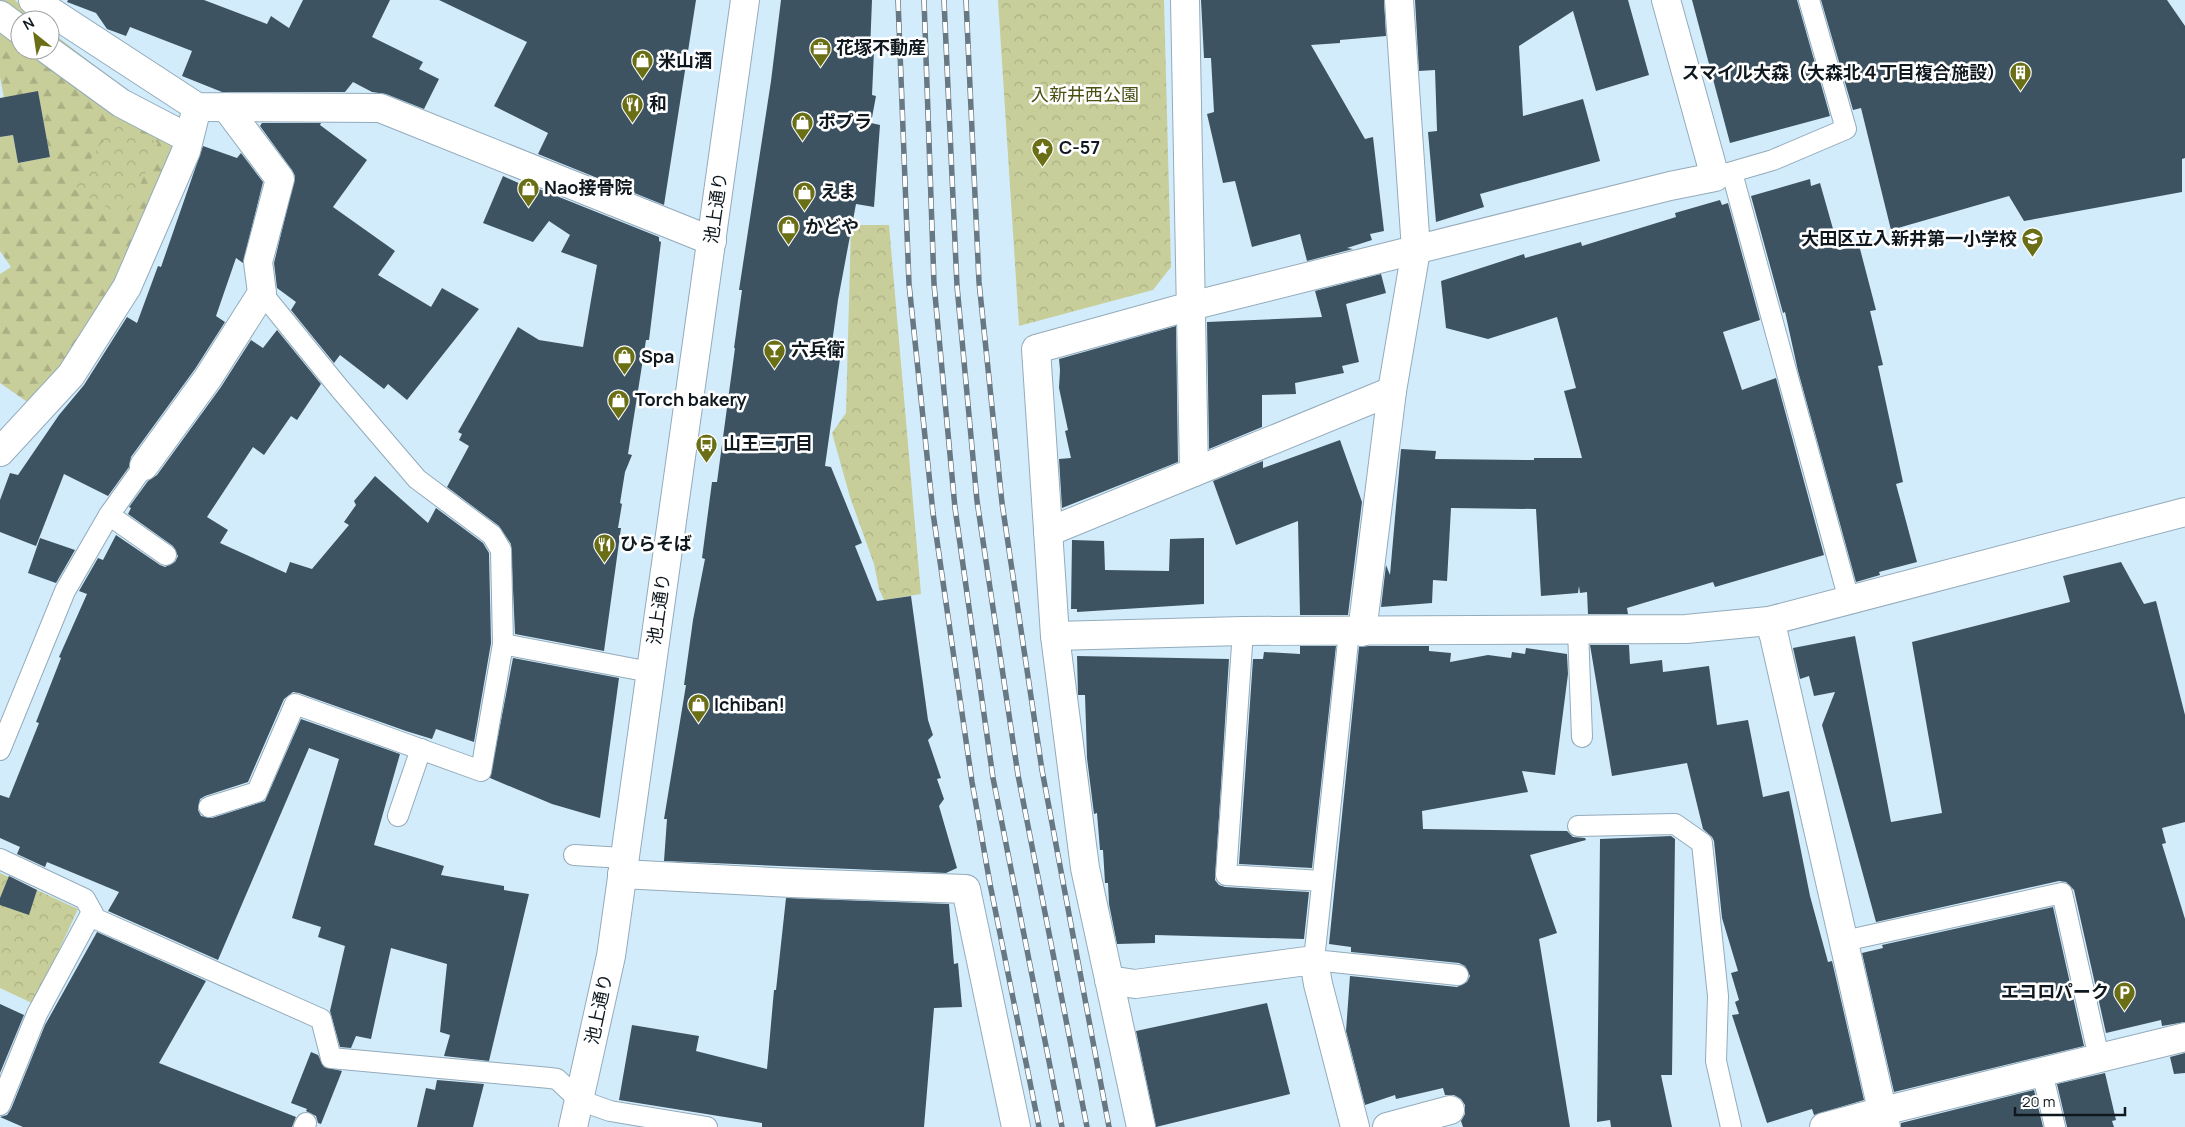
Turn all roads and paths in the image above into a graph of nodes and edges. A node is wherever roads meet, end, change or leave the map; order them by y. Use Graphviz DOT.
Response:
graph roads {
  1 [pos="33,0"];
  2 [pos="745,0"];
  3 [pos="1185,0"];
  4 [pos="1399,0"];
  5 [pos="1666,0"];
  6 [pos="1809,0"];
  7 [pos="60,59"];
  8 [pos="197,107"];
  9 [pos="226,107"];
  10 [pos="188,138"];
  11 [pos="1723,175"];
  12 [pos="712,241"];
  13 [pos="1416,250"];
  14 [pos="262,293"];
  15 [pos="1191,306"];
  16 [pos="1396,406"];
  17 [pos="0,452"];
  18 [pos="144,466"];
  19 [pos="1194,472"];
  20 [pos="2185,512"];
  21 [pos="109,515"];
  22 [pos="1048,532"];
  23 [pos="166,555"];
  24 [pos="1849,600"];
  25 [pos="1769,621"];
  26 [pos="1578,630"];
  27 [pos="1243,631"];
  28 [pos="1355,632"];
  29 [pos="1055,636"];
  30 [pos="503,644"];
  31 [pos="650,672"];
  32 [pos="1582,737"];
  33 [pos="421,749"];
  34 [pos="0,750"];
  35 [pos="209,807"];
  36 [pos="398,816"];
  37 [pos="1578,826"];
  38 [pos="574,855"];
  39 [pos="0,859"];
  40 [pos="622,866"];
  41 [pos="1322,881"];
  42 [pos="92,912"];
  43 [pos="1844,941"];
  44 [pos="1314,960"];
  45 [pos="1458,975"];
  46 [pos="1109,980"];
  47 [pos="2185,1037"];
  48 [pos="2099,1058"];
  49 [pos="2042,1072"];
  50 [pos="579,1100"];
  51 [pos="0,1105"];
  52 [pos="1450,1110"];
  53 [pos="1885,1119"];
  54 [pos="573,1127"];
  55 [pos="707,1127"];
  56 [pos="1016,1127"];
  57 [pos="1140,1127"];
  58 [pos="1355,1127"];
  59 [pos="1387,1127"];
  60 [pos="1731,1127"];
  61 [pos="1824,1127"];
  62 [pos="2055,1127"];
  1 -- 8 [label="street"];
  2 -- 12 [label="street, 池上通り"];
  3 -- 15 [label="street"];
  4 -- 13 [label="street"];
  5 -- 11 [label="street"];
  6 -- 11 [label="lane"];
  7 -- 10 [label="street"];
  8 -- 9 [label="street"];
  8 -- 10 [label="street"];
  9 -- 12 [label="street"];
  9 -- 14 [label="street"];
  10 -- 17 [label="street"];
  11 -- 13 [label="street"];
  11 -- 24 [label="lane"];
  12 -- 31 [label="street, 池上通り"];
  13 -- 15 [label="street"];
  13 -- 16 [label="street"];
  14 -- 18 [label="street"];
  14 -- 30 [label="lane"];
  15 -- 19 [label="street"];
  15 -- 22 [label="street"];
  16 -- 19 [label="street"];
  16 -- 28 [label="street"];
  18 -- 21 [label="lane"];
  19 -- 22 [label="street"];
  20 -- 24 [label="street"];
  21 -- 23 [label="lane"];
  21 -- 34 [label="lane"];
  22 -- 29 [label="street"];
  24 -- 25 [label="street"];
  25 -- 26 [label="street"];
  25 -- 43 [label="street"];
  26 -- 28 [label="street"];
  26 -- 32 [label="lane"];
  27 -- 28 [label="street"];
  27 -- 29 [label="street"];
  27 -- 41 [label="lane"];
  28 -- 41 [label="lane"];
  29 -- 46 [label="street"];
  30 -- 31 [label="lane"];
  30 -- 33 [label="lane"];
  31 -- 40 [label="street, 池上通り"];
  33 -- 35 [label="lane"];
  33 -- 36 [label="lane"];
  37 -- 60 [label="lane"];
  38 -- 40 [label="lane"];
  39 -- 42 [label="lane"];
  40 -- 50 [label="street, 池上通り"];
  40 -- 56 [label="street"];
  41 -- 44 [label="lane"];
  42 -- 50 [label="lane"];
  42 -- 51 [label="lane"];
  43 -- 48 [label="lane"];
  43 -- 53 [label="street"];
  44 -- 45 [label="lane"];
  44 -- 46 [label="street"];
  44 -- 58 [label="street"];
  46 -- 57 [label="street"];
  47 -- 48 [label="street"];
  48 -- 49 [label="street"];
  49 -- 53 [label="street"];
  49 -- 62 [label="lane"];
  50 -- 54 [label="street, 池上通り"];
  50 -- 55 [label="lane"];
  52 -- 59 [label="street"];
  53 -- 61 [label="street"];
}
